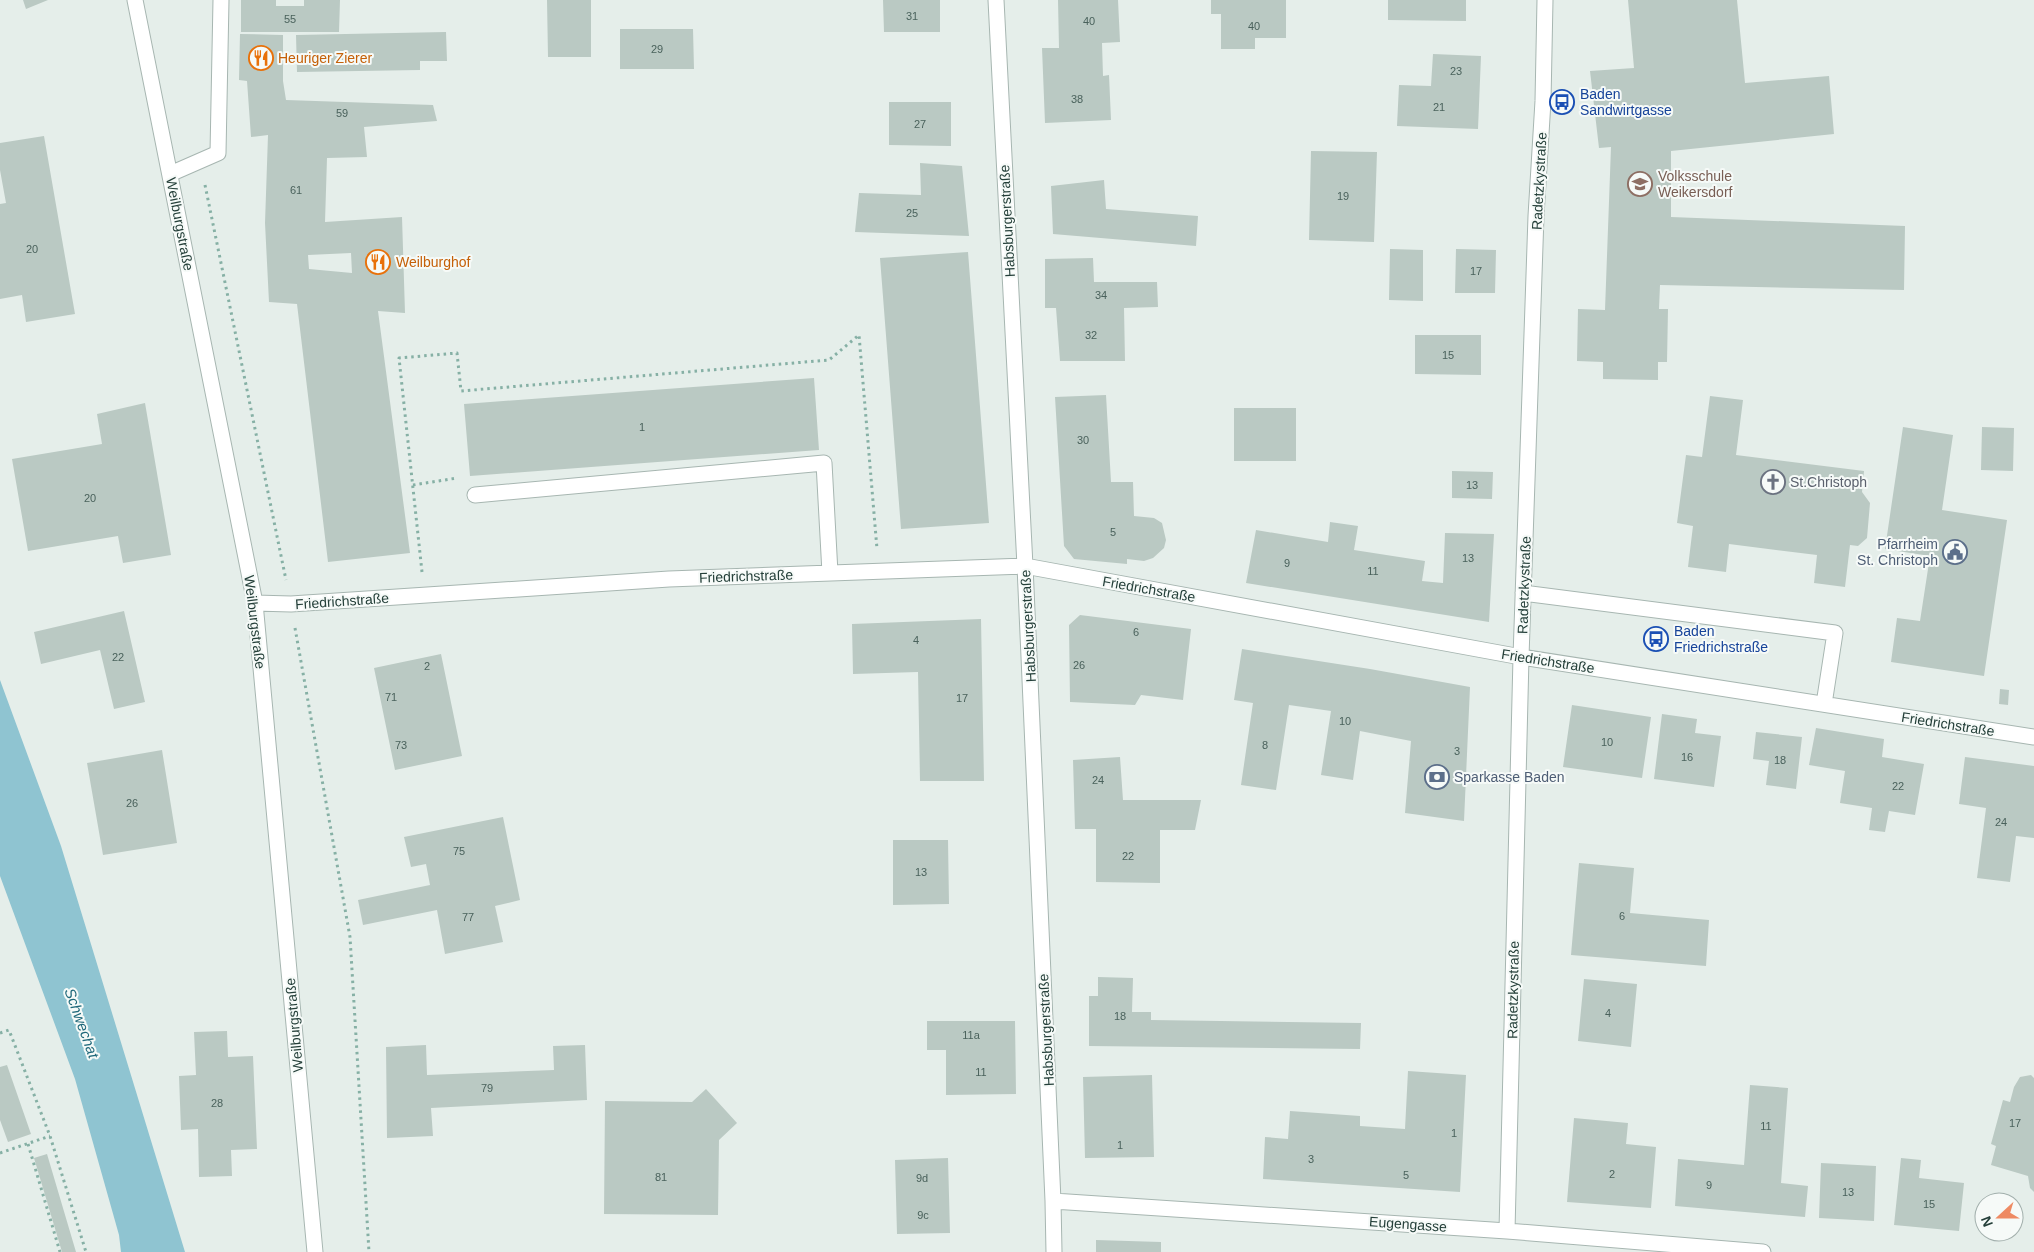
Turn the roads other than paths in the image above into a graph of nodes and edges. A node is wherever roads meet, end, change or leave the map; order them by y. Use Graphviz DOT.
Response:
graph roads {
  1 [pos="135,0"];
  2 [pos="221,0"];
  3 [pos="996,0"];
  4 [pos="1544,0"];
  5 [pos="170,174"];
  6 [pos="475,495"];
  7 [pos="1025,566"];
  8 [pos="830,573"];
  9 [pos="1524,593"];
  10 [pos="255,603"];
  11 [pos="1522,657"];
  12 [pos="1824,704"];
  13 [pos="2034,738"];
  14 [pos="1053,1201"];
  15 [pos="1507,1231"];
  16 [pos="315,1252"];
  17 [pos="1054,1252"];
  18 [pos="1763,1252"];
  1 -- 5 [label="street, Weilburgstraße"];
  2 -- 5 [label="street"];
  3 -- 7 [label="street, Habsburgerstraße"];
  4 -- 9 [label="street, Radetzkystraße"];
  5 -- 10 [label="street, Weilburgstraße"];
  6 -- 8 [label="street"];
  7 -- 8 [label="street, Friedrichstraße"];
  7 -- 11 [label="street, Friedrichstraße"];
  7 -- 14 [label="street, Habsburgerstraße"];
  8 -- 10 [label="street, Friedrichstraße"];
  9 -- 11 [label="street, Radetzkystraße"];
  9 -- 12 [label="street"];
  10 -- 16 [label="street, Weilburgstraße"];
  11 -- 12 [label="street, Friedrichstraße"];
  11 -- 15 [label="street, Radetzkystraße"];
  12 -- 13 [label="street, Friedrichstraße"];
  14 -- 15 [label="street, Eugengasse"];
  14 -- 17 [label="street, Habsburgerstraße"];
  15 -- 18 [label="street, Eugengasse"];
}
